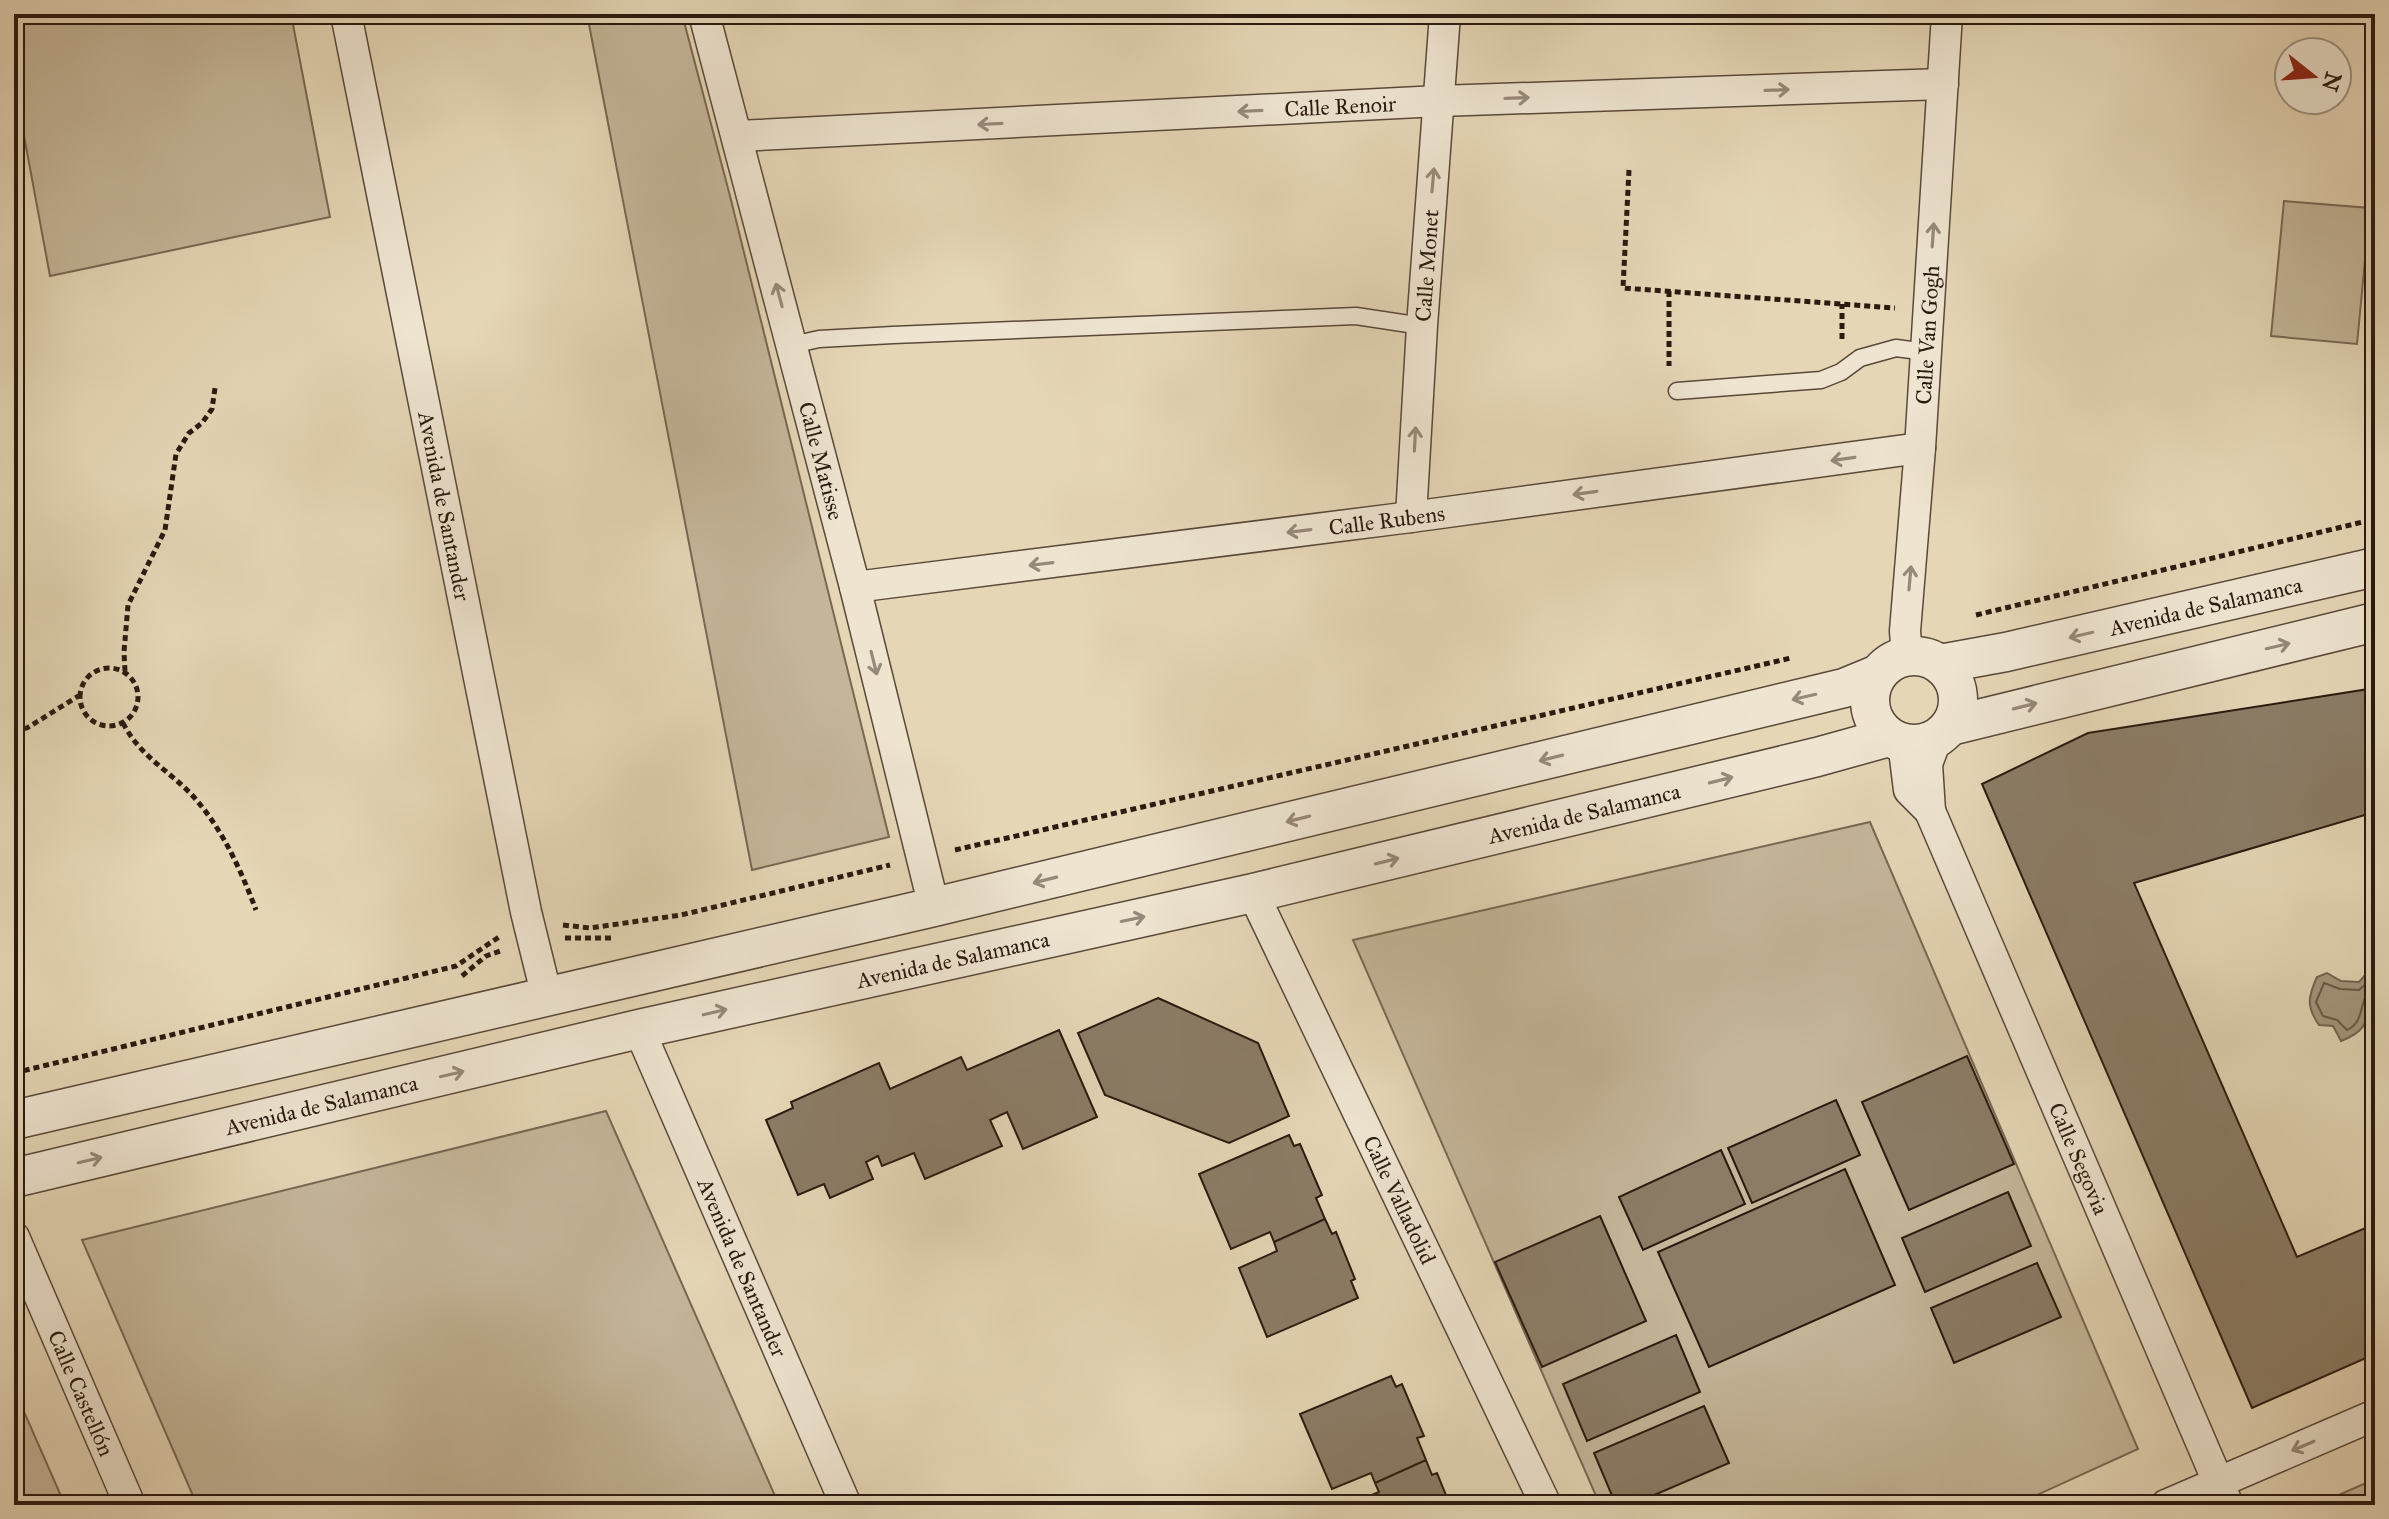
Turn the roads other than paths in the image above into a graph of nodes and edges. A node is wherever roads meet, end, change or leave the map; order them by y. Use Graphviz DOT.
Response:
graph roads {
  1 [pos="346,14"];
  2 [pos="704,14"];
  3 [pos="1445,14"];
  4 [pos="1947,14"];
  5 [pos="1943,84"];
  6 [pos="1439,101"];
  7 [pos="737,136"];
  8 [pos="1422,326"];
  9 [pos="792,345"];
  10 [pos="1926,352"];
  11 [pos="1677,391"];
  12 [pos="1920,448"];
  13 [pos="1411,517"];
  14 [pos="2375,567"];
  15 [pos="855,587"];
  16 [pos="2375,622"];
  17 [pos="1909,664"];
  18 [pos="1920,736"];
  19 [pos="1253,893"];
  20 [pos="934,907"];
  21 [pos="547,997"];
  22 [pos="639,1029"];
  23 [pos="14,1120"];
  24 [pos="14,1178"];
  25 [pos="14,1237"];
  26 [pos="2375,1415"];
  27 [pos="2223,1494"];
  28 [pos="130,1505"];
  29 [pos="846,1505"];
  30 [pos="1546,1505"];
  31 [pos="2166,1505"];
  1 -- 21 [label="street, Avenida de Santander"];
  2 -- 7 [label="street, Calle Matisse"];
  3 -- 6 [label="street, Calle Monet"];
  4 -- 5 [label="street, Calle Van Gogh"];
  6 -- 5 [label="street, Calle Renoir, one-way"];
  10 -- 5 [label="street, Calle Van Gogh, one-way"];
  6 -- 7 [label="street, Calle Renoir, one-way"];
  8 -- 6 [label="street, Calle Monet, one-way"];
  9 -- 7 [label="street, Calle Matisse, one-way"];
  8 -- 9 [label="lane"];
  13 -- 8 [label="street, Calle Monet, one-way"];
  9 -- 15 [label="street, Calle Matisse"];
  10 -- 11 [label="lane"];
  10 -- 12 [label="street, Calle Van Gogh"];
  12 -- 13 [label="street, Calle Rubens, one-way"];
  17 -- 12 [label="street, Calle Van Gogh, one-way"];
  13 -- 15 [label="street, Calle Rubens, one-way"];
  14 -- 17 [label="street, Avenida de Salamanca, one-way"];
  15 -- 20 [label="street, Calle Matisse, one-way"];
  18 -- 16 [label="street, Avenida de Salamanca, one-way"];
  17 -- 18 [label="street"];
  17 -- 18 [label="street"];
  17 -- 20 [label="street, Avenida de Salamanca, one-way"];
  19 -- 18 [label="street, Avenida de Salamanca, one-way"];
  18 -- 27 [label="street, Calle Segovia"];
  22 -- 19 [label="street, Avenida de Salamanca, one-way"];
  19 -- 30 [label="street, Calle Valladolid"];
  20 -- 21 [label="street, Avenida de Salamanca"];
  21 -- 23 [label="street, Avenida de Salamanca"];
  24 -- 22 [label="street, Avenida de Salamanca, one-way"];
  22 -- 29 [label="street, Avenida de Santander"];
  25 -- 28 [label="street, Calle Castellón"];
  26 -- 27 [label="street, one-way"];
  27 -- 31 [label="street"];
}
